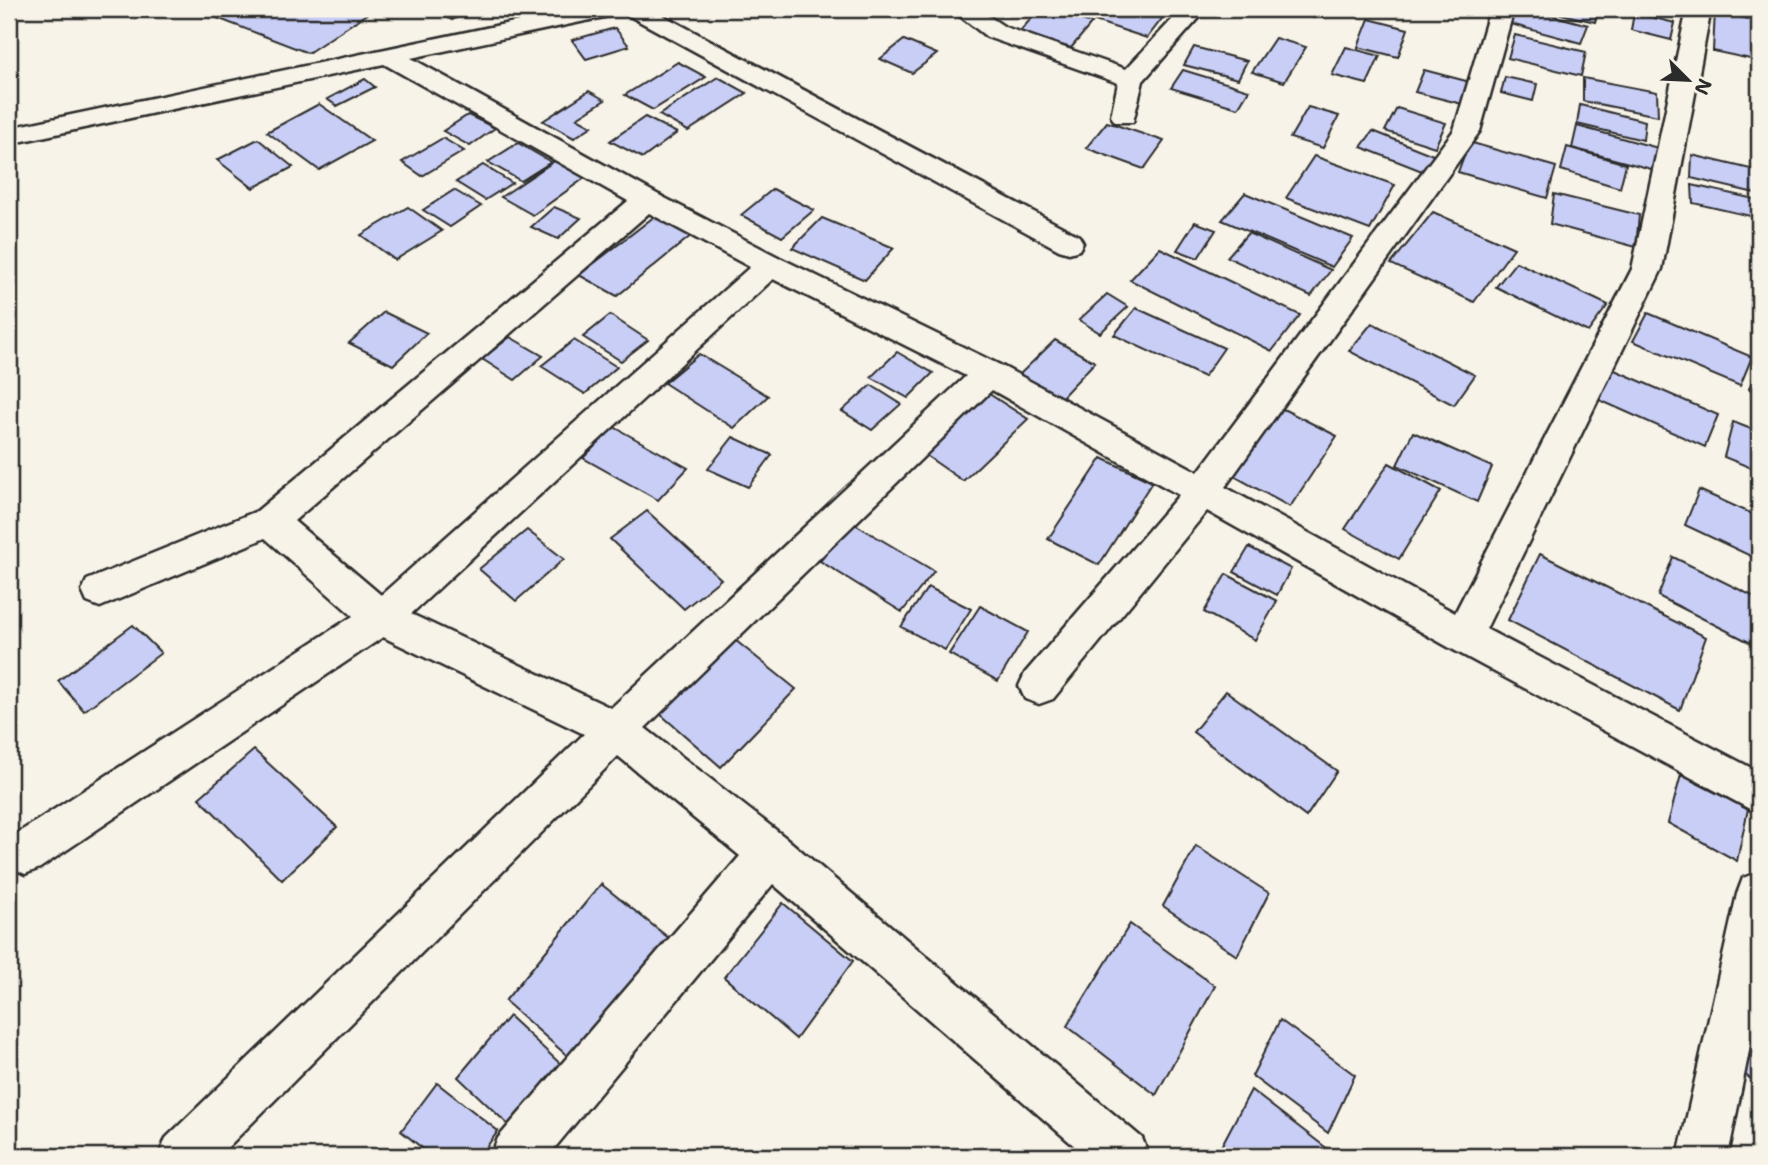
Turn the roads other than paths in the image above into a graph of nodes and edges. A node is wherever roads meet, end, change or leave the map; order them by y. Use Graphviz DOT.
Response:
graph roads {
  1 [pos="608,9"];
  2 [pos="634,9"];
  3 [pos="963,9"];
  4 [pos="1195,9"];
  5 [pos="1502,9"];
  6 [pos="1699,9"];
  7 [pos="1742,9"];
  8 [pos="1759,13"];
  9 [pos="386,55"];
  10 [pos="1131,79"];
  11 [pos="1124,116"];
  12 [pos="9,136"];
  13 [pos="647,200"];
  14 [pos="1069,243"];
  15 [pos="770,265"];
  16 [pos="989,373"];
  17 [pos="1204,490"];
  18 [pos="269,521"];
  19 [pos="100,591"];
  20 [pos="381,618"];
  21 [pos="1463,636"];
  22 [pos="1039,686"];
  23 [pos="616,730"];
  24 [pos="1759,794"];
  25 [pos="25,853"];
  26 [pos="771,853"];
  27 [pos="1759,894"];
  28 [pos="528,1152"];
  29 [pos="184,1156"];
  30 [pos="1124,1156"];
  31 [pos="1703,1156"];
  1 -- 9 [label="street"];
  2 -- 14 [label="street"];
  3 -- 10 [label="street"];
  4 -- 10 [label="street"];
  5 -- 17 [label="street"];
  6 -- 21 [label="street"];
  7 -- 8 [label="street"];
  9 -- 12 [label="street"];
  9 -- 13 [label="street"];
  10 -- 11 [label="street"];
  13 -- 15 [label="street"];
  13 -- 18 [label="street"];
  15 -- 16 [label="street"];
  15 -- 20 [label="street"];
  16 -- 17 [label="street"];
  16 -- 23 [label="street"];
  17 -- 21 [label="street"];
  17 -- 22 [label="street"];
  18 -- 19 [label="street"];
  18 -- 20 [label="street"];
  20 -- 23 [label="street"];
  20 -- 25 [label="street"];
  21 -- 24 [label="street"];
  23 -- 26 [label="street"];
  23 -- 29 [label="street"];
  26 -- 28 [label="street"];
  26 -- 30 [label="street"];
  27 -- 31 [label="street"];
}
